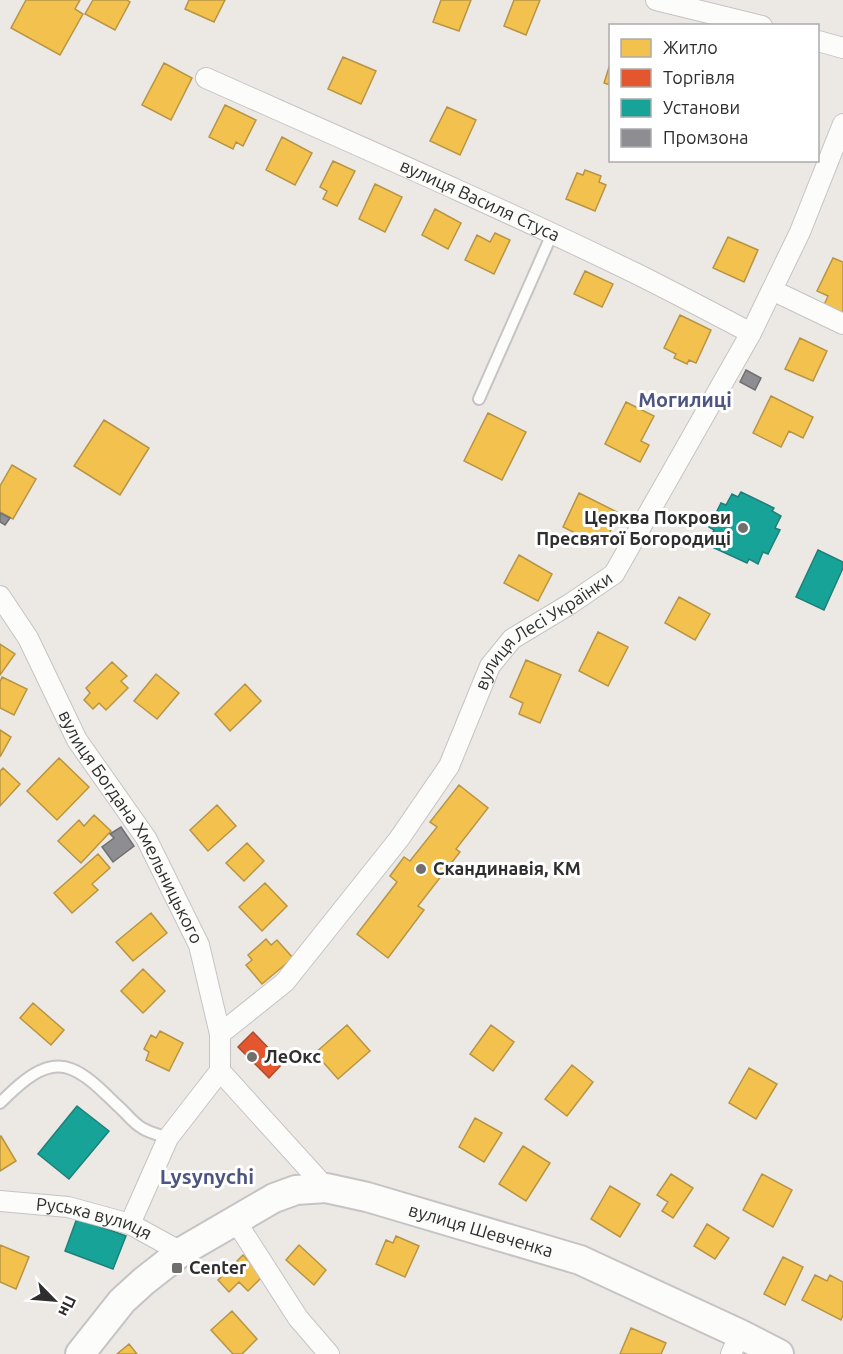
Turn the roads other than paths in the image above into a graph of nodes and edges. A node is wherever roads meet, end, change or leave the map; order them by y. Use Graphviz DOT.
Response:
graph roads {
  1 [pos="656,0"];
  2 [pos="754,24"];
  3 [pos="819,40"];
  4 [pos="843,48"];
  5 [pos="206,78"];
  6 [pos="843,124"];
  7 [pos="552,234"];
  8 [pos="772,290"];
  9 [pos="843,324"];
  10 [pos="751,333"];
  11 [pos="479,399"];
  12 [pos="0,596"];
  13 [pos="220,1034"];
  14 [pos="220,1071"];
  15 [pos="0,1103"];
  16 [pos="168,1138"];
  17 [pos="326,1188"];
  18 [pos="0,1201"];
  19 [pos="235,1220"];
  20 [pos="130,1224"];
  21 [pos="181,1252"];
  22 [pos="735,1344"];
  23 [pos="80,1354"];
  24 [pos="329,1354"];
  25 [pos="779,1354"];
  1 -- 2 [label="street"];
  3 -- 4 [label="street"];
  5 -- 7 [label="street, вулиця Василя Стуса"];
  6 -- 8 [label="street, вулиця Лесі Українки"];
  7 -- 10 [label="street, вулиця Василя Стуса"];
  7 -- 11 [label="lane"];
  8 -- 9 [label="street"];
  8 -- 10 [label="street, вулиця Лесі Українки"];
  10 -- 13 [label="street, вулиця Лесі Українки"];
  12 -- 13 [label="street, вулиця Богдана Хмельницького"];
  13 -- 14 [label="street, вулиця Богдана Хмельницького"];
  14 -- 16 [label="street"];
  14 -- 17 [label="street"];
  15 -- 16 [label="lane"];
  16 -- 20 [label="street"];
  17 -- 19 [label="main road, вулиця Шевченка"];
  17 -- 22 [label="main road, вулиця Шевченка"];
  18 -- 20 [label="street, Руська вулиця"];
  19 -- 21 [label="main road, вулиця Шевченка"];
  19 -- 24 [label="street"];
  20 -- 21 [label="street, Руська вулиця"];
  21 -- 23 [label="main road, вулиця Шевченка"];
  22 -- 25 [label="main road, вулиця Шевченка"];
}
